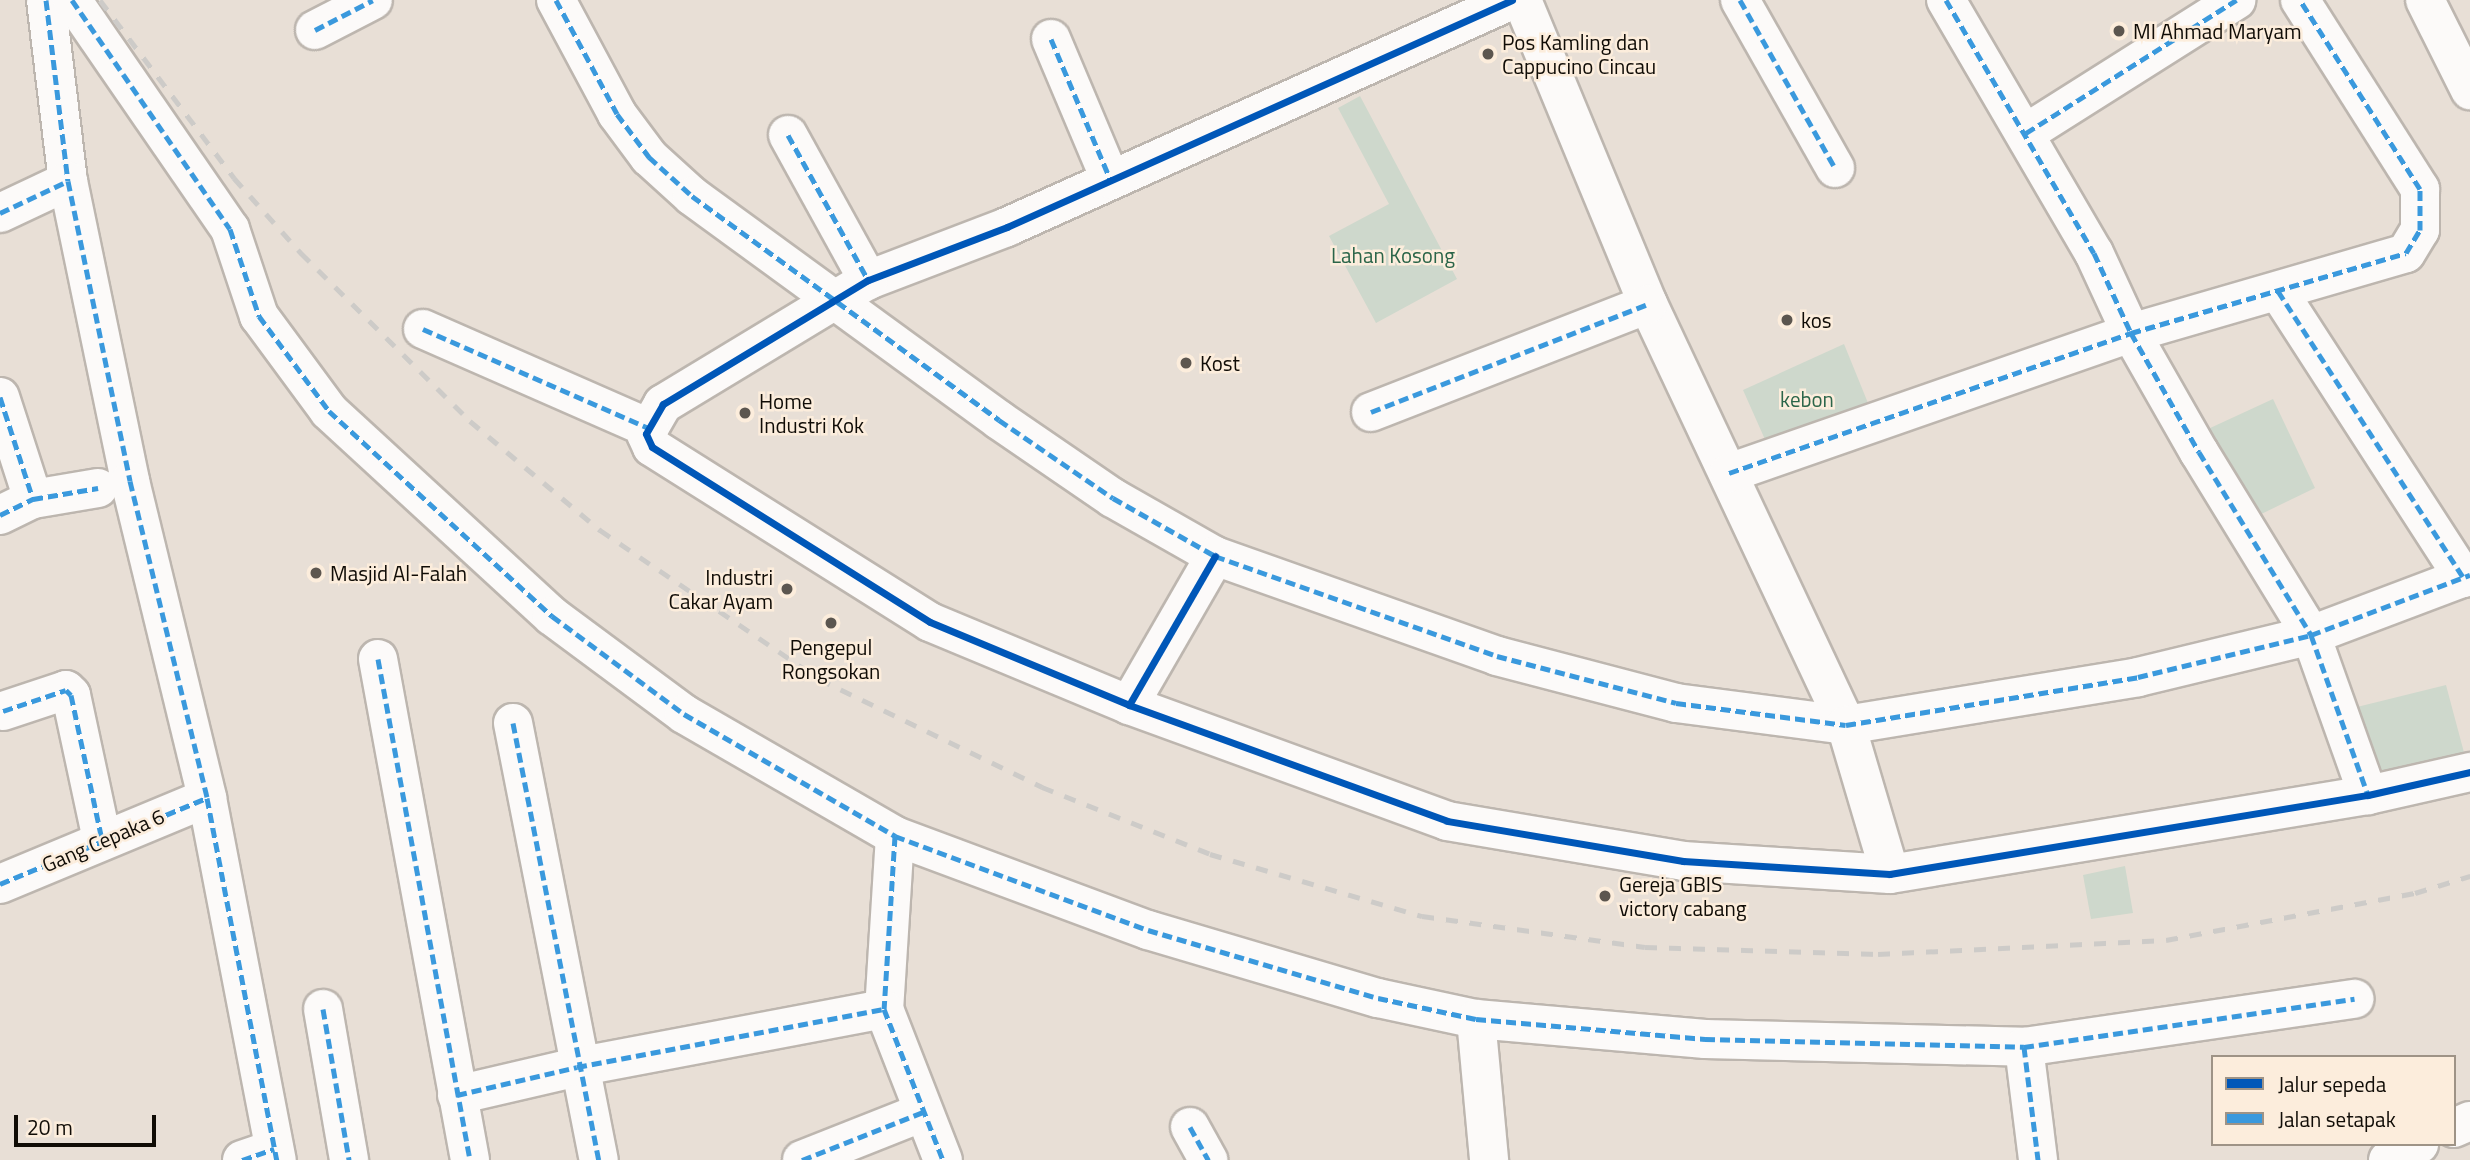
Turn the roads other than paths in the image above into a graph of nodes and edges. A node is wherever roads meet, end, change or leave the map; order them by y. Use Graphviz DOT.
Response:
graph roads {
  1 [pos="46,0"];
  2 [pos="72,0"];
  3 [pos="373,0"];
  4 [pos="556,0"];
  5 [pos="1512,0"];
  6 [pos="1522,0"];
  7 [pos="1740,0"];
  8 [pos="1946,0"];
  9 [pos="2236,0"];
  10 [pos="2300,0"];
  11 [pos="2425,0"];
  12 [pos="315,30"];
  13 [pos="1051,39"];
  14 [pos="2470,90"];
  15 [pos="2026,133"];
  16 [pos="788,135"];
  17 [pos="1835,168"];
  18 [pos="1110,179"];
  19 [pos="68,181"];
  20 [pos="0,213"];
  21 [pos="853,290"];
  22 [pos="2278,291"];
  23 [pos="1648,304"];
  24 [pos="423,329"];
  25 [pos="2131,333"];
  26 [pos="0,397"];
  27 [pos="1371,412"];
  28 [pos="649,428"];
  29 [pos="1729,473"];
  30 [pos="98,488"];
  31 [pos="17,507"];
  32 [pos="1215,556"];
  33 [pos="2467,576"];
  34 [pos="2311,635"];
  35 [pos="378,659"];
  36 [pos="1129,705"];
  37 [pos="3,711"];
  38 [pos="513,723"];
  39 [pos="1846,725"];
  40 [pos="2470,772"];
  41 [pos="2368,795"];
  42 [pos="207,798"];
  43 [pos="895,836"];
  44 [pos="102,839"];
  45 [pos="1891,874"];
  46 [pos="0,884"];
  47 [pos="2355,999"];
  48 [pos="323,1009"];
  49 [pos="884,1009"];
  50 [pos="1476,1019"];
  51 [pos="2024,1047"];
  52 [pos="578,1067"];
  53 [pos="457,1095"];
  54 [pos="923,1112"];
  55 [pos="1190,1127"];
  56 [pos="2415,1146"];
  57 [pos="264,1156"];
  58 [pos="349,1160"];
  59 [pos="470,1160"];
  60 [pos="598,1160"];
  61 [pos="802,1160"];
  62 [pos="943,1160"];
  63 [pos="1208,1160"];
  64 [pos="1489,1160"];
  65 [pos="2038,1160"];
  66 [pos="2388,1160"];
  1 -- 19 [label="street"];
  2 -- 43 [label="street"];
  3 -- 12 [label="street"];
  4 -- 21 [label="street"];
  5 -- 18 [label="street"];
  6 -- 23 [label="street"];
  7 -- 17 [label="street"];
  8 -- 15 [label="street"];
  9 -- 15 [label="street"];
  10 -- 22 [label="street"];
  11 -- 14 [label="street"];
  13 -- 18 [label="street"];
  15 -- 25 [label="street"];
  16 -- 21 [label="street"];
  18 -- 21 [label="street"];
  19 -- 20 [label="street"];
  19 -- 42 [label="street"];
  21 -- 28 [label="street"];
  21 -- 32 [label="street"];
  22 -- 25 [label="street"];
  22 -- 33 [label="street"];
  23 -- 27 [label="street"];
  23 -- 29 [label="street"];
  24 -- 28 [label="street"];
  25 -- 29 [label="street"];
  25 -- 34 [label="street"];
  26 -- 31 [label="street"];
  28 -- 36 [label="street"];
  29 -- 39 [label="street"];
  30 -- 31 [label="street"];
  32 -- 36 [label="street"];
  32 -- 39 [label="street"];
  33 -- 34 [label="street"];
  34 -- 39 [label="street"];
  34 -- 41 [label="street"];
  35 -- 53 [label="street"];
  36 -- 45 [label="street"];
  37 -- 44 [label="street"];
  38 -- 52 [label="street"];
  39 -- 45 [label="street"];
  40 -- 41 [label="street"];
  41 -- 45 [label="street"];
  42 -- 44 [label="street, Gang Cepaka 6"];
  42 -- 57 [label="street"];
  43 -- 49 [label="street"];
  43 -- 50 [label="street"];
  44 -- 46 [label="street, Gang Cepaka 6"];
  47 -- 51 [label="street"];
  48 -- 58 [label="street"];
  49 -- 52 [label="street"];
  49 -- 54 [label="street"];
  50 -- 51 [label="street"];
  50 -- 64 [label="street"];
  51 -- 65 [label="street"];
  52 -- 53 [label="street"];
  52 -- 60 [label="street"];
  53 -- 59 [label="street"];
  54 -- 61 [label="street"];
  54 -- 62 [label="street"];
  55 -- 63 [label="street"];
  56 -- 66 [label="street"];
}
